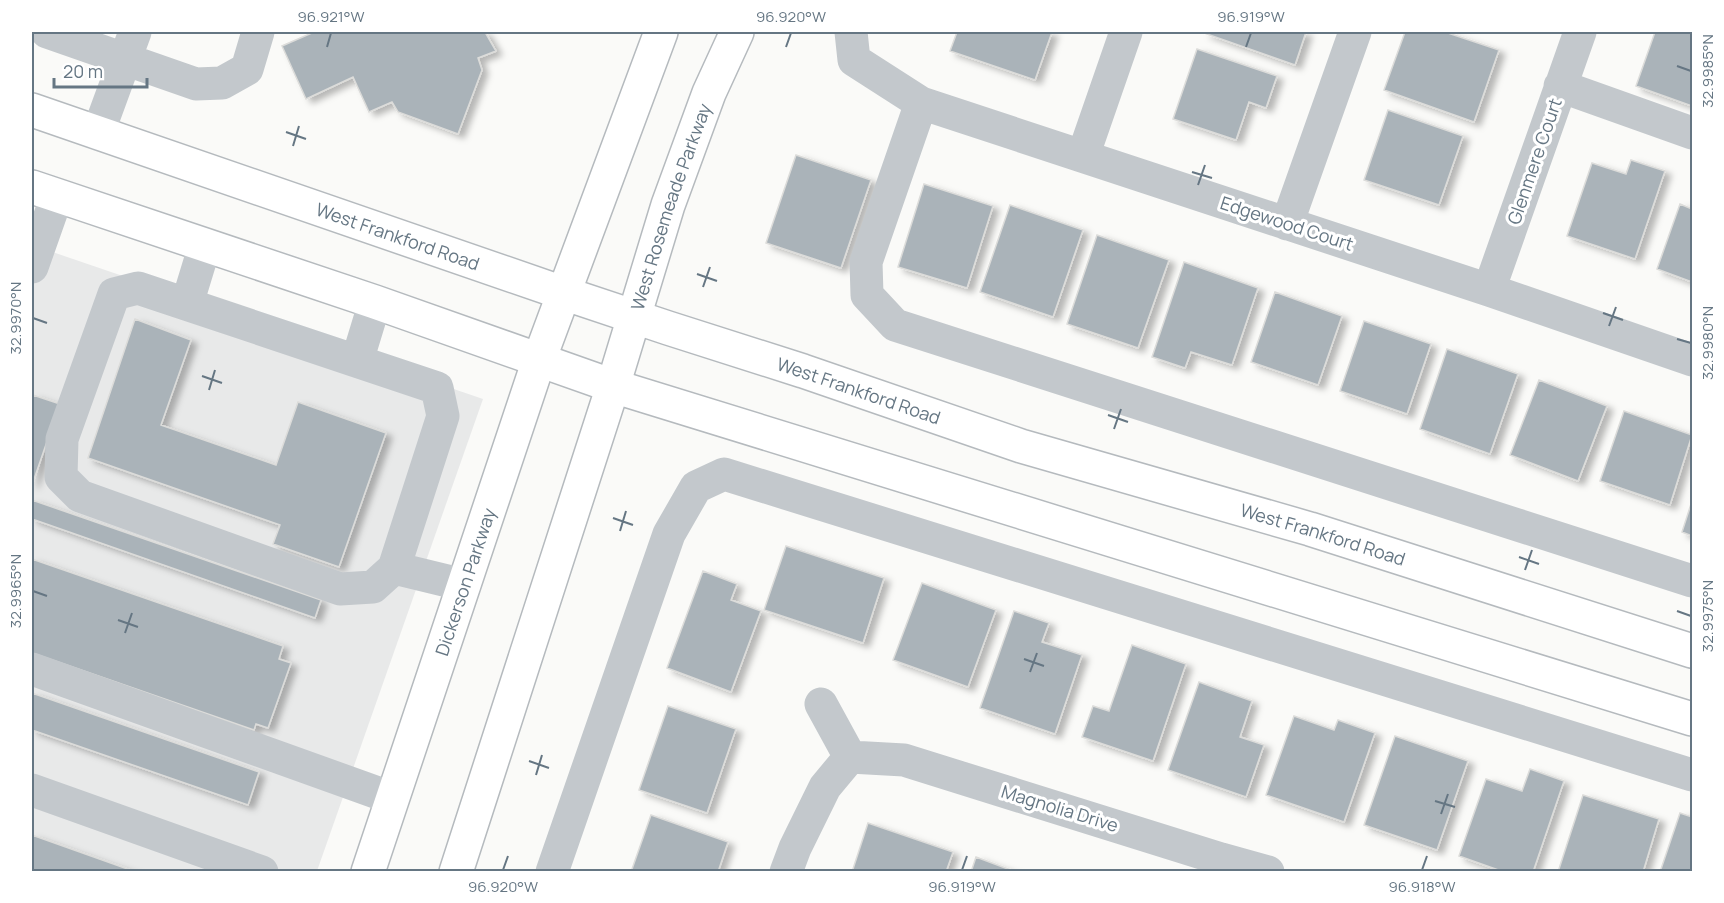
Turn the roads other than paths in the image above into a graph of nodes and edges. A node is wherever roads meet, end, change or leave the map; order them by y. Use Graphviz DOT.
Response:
graph roads {
  1 [pos="47,32"];
  2 [pos="258,32"];
  3 [pos="661,32"];
  4 [pos="737,32"];
  5 [pos="1126,32"];
  6 [pos="1355,32"];
  7 [pos="1580,32"];
  8 [pos="130,45"];
  9 [pos="853,46"];
  10 [pos="1560,86"];
  11 [pos="921,104"];
  12 [pos="32,110"];
  13 [pos="98,133"];
  14 [pos="1692,133"];
  15 [pos="1083,156"];
  16 [pos="44,192"];
  17 [pos="1287,224"];
  18 [pos="205,245"];
  19 [pos="32,267"];
  20 [pos="1489,290"];
  21 [pos="564,293"];
  22 [pos="375,302"];
  23 [pos="187,304"];
  24 [pos="635,317"];
  25 [pos="539,360"];
  26 [pos="1692,360"];
  27 [pos="357,361"];
  28 [pos="613,386"];
  29 [pos="394,568"];
  30 [pos="1692,581"];
  31 [pos="464,585"];
  32 [pos="1692,651"];
  33 [pos="32,669"];
  34 [pos="822,704"];
  35 [pos="1692,720"];
  36 [pos="850,757"];
  37 [pos="1692,775"];
  38 [pos="32,790"];
  39 [pos="393,798"];
  40 [pos="252,870"];
  41 [pos="368,872"];
  42 [pos="456,872"];
  43 [pos="552,872"];
  44 [pos="786,872"];
  45 [pos="1268,872"];
  1 -- 8 [label="street"];
  2 -- 8 [label="street"];
  3 -- 21 [label="main road"];
  4 -- 24 [label="main road, West Rosemeade Parkway"];
  5 -- 15 [label="street"];
  6 -- 17 [label="street"];
  7 -- 10 [label="street, Glenmere Court"];
  8 -- 13 [label="street"];
  9 -- 11 [label="street, Edgewood Court"];
  10 -- 14 [label="street"];
  10 -- 20 [label="street, Glenmere Court"];
  11 -- 15 [label="street, Edgewood Court"];
  11 -- 30 [label="street"];
  12 -- 13 [label="main road, West Frankford Road"];
  13 -- 21 [label="main road, West Frankford Road"];
  15 -- 17 [label="street, Edgewood Court"];
  16 -- 18 [label="main road"];
  16 -- 19 [label="street"];
  17 -- 20 [label="street, Edgewood Court"];
  18 -- 22 [label="main road"];
  18 -- 23 [label="street"];
  20 -- 26 [label="street, Edgewood Court"];
  21 -- 24 [label="main road, West Frankford Road"];
  21 -- 25 [label="main road, Dickerson Parkway"];
  22 -- 25 [label="main road"];
  22 -- 27 [label="street"];
  23 -- 27 [label="street"];
  23 -- 29 [label="street"];
  24 -- 28 [label="main road, West Rosemeade Parkway"];
  24 -- 32 [label="main road, West Frankford Road"];
  25 -- 28 [label="main road"];
  25 -- 31 [label="main road, Dickerson Parkway"];
  27 -- 29 [label="street"];
  28 -- 35 [label="main road"];
  28 -- 42 [label="main road"];
  29 -- 31 [label="street"];
  31 -- 39 [label="main road, Dickerson Parkway"];
  33 -- 39 [label="street"];
  34 -- 36 [label="street"];
  36 -- 44 [label="street"];
  36 -- 45 [label="street, Magnolia Drive"];
  37 -- 43 [label="street"];
  38 -- 40 [label="street"];
  39 -- 41 [label="main road, Dickerson Parkway"];
}
